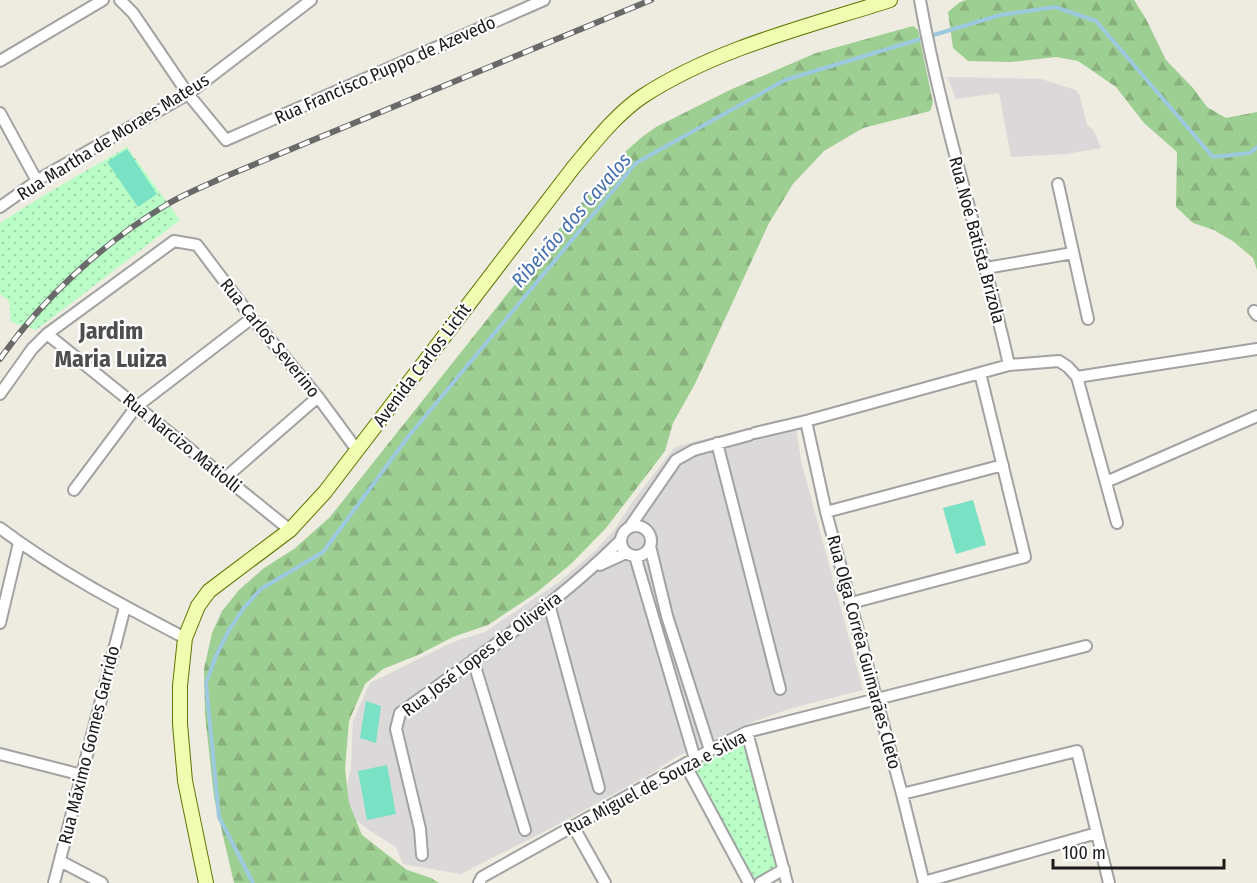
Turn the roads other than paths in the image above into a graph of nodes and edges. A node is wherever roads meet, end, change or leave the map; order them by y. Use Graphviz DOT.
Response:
graph roads {
  1 [pos="102,0"];
  2 [pos="120,0"];
  3 [pos="311,0"];
  4 [pos="544,0"];
  5 [pos="890,0"];
  6 [pos="920,0"];
  7 [pos="531,3"];
  8 [pos="0,61"];
  9 [pos="188,94"];
  10 [pos="0,113"];
  11 [pos="38,181"];
  12 [pos="1058,184"];
  13 [pos="0,207"];
  14 [pos="1073,253"];
  15 [pos="986,268"];
  16 [pos="252,318"];
  17 [pos="1088,319"];
  18 [pos="47,334"];
  19 [pos="1257,349"];
  20 [pos="1009,366"];
  21 [pos="980,373"];
  22 [pos="1077,377"];
  23 [pos="0,394"];
  24 [pos="318,397"];
  25 [pos="136,407"];
  26 [pos="1257,416"];
  27 [pos="806,421"];
  28 [pos="717,443"];
  29 [pos="357,450"];
  30 [pos="1003,465"];
  31 [pos="225,478"];
  32 [pos="1106,482"];
  33 [pos="74,490"];
  34 [pos="651,499"];
  35 [pos="826,512"];
  36 [pos="1117,523"];
  37 [pos="0,528"];
  38 [pos="629,528"];
  39 [pos="643,529"];
  40 [pos="290,530"];
  41 [pos="621,540"];
  42 [pos="19,543"];
  43 [pos="650,546"];
  44 [pos="631,555"];
  45 [pos="592,570"];
  46 [pos="851,603"];
  47 [pos="549,604"];
  48 [pos="125,607"];
  49 [pos="0,623"];
  50 [pos="185,638"];
  51 [pos="1086,646"];
  52 [pos="473,660"];
  53 [pos="780,689"];
  54 [pos="877,698"];
  55 [pos="747,732"];
  56 [pos="710,750"];
  57 [pos="0,754"];
  58 [pos="690,762"];
  59 [pos="82,775"];
  60 [pos="600,788"];
  61 [pos="902,794"];
  62 [pos="573,826"];
  63 [pos="525,830"];
  64 [pos="1097,833"];
  65 [pos="422,855"];
  66 [pos="60,861"];
  67 [pos="784,869"];
  68 [pos="924,882"];
  69 [pos="54,883"];
  70 [pos="102,883"];
  71 [pos="206,883"];
  72 [pos="479,883"];
  73 [pos="605,883"];
  74 [pos="749,883"];
  75 [pos="760,883"];
  76 [pos="787,883"];
  77 [pos="1109,883"];
  1 -- 8 [label="street"];
  2 -- 9 [label="street"];
  3 -- 9 [label="street, Rua Martha de Moraes Mateus"];
  4 -- 7 [label="street, Rua Francisco Puppo de Azevedo"];
  5 -- 29 [label="main road, Avenida Carlos Licht"];
  6 -- 15 [label="street, Rua Noé Batista Brizola"];
  7 -- 9 [label="street, Rua Francisco Puppo de Azevedo"];
  9 -- 11 [label="street, Rua Martha de Moraes Mateus"];
  10 -- 11 [label="street"];
  11 -- 13 [label="street, Rua Martha de Moraes Mateus"];
  12 -- 14 [label="street"];
  14 -- 15 [label="street"];
  14 -- 17 [label="street"];
  15 -- 20 [label="street, Rua Noé Batista Brizola"];
  16 -- 18 [label="street, Rua Carlos Severino"];
  16 -- 24 [label="street, Rua Carlos Severino"];
  16 -- 25 [label="street"];
  18 -- 23 [label="street"];
  18 -- 25 [label="street, Rua Narcizo Matiolli"];
  19 -- 22 [label="street"];
  20 -- 21 [label="street"];
  20 -- 22 [label="street"];
  21 -- 27 [label="street"];
  21 -- 30 [label="street"];
  22 -- 32 [label="street"];
  24 -- 29 [label="street, Rua Carlos Severino"];
  24 -- 31 [label="street"];
  25 -- 31 [label="street, Rua Narcizo Matiolli"];
  25 -- 33 [label="street"];
  26 -- 32 [label="street"];
  27 -- 28 [label="street"];
  27 -- 35 [label="street, Rua Olga Corrêa Guimarães Cleto"];
  28 -- 34 [label="street"];
  28 -- 53 [label="street"];
  29 -- 40 [label="main road, Avenida Carlos Licht"];
  30 -- 35 [label="street"];
  30 -- 46 [label="street"];
  31 -- 40 [label="street, Rua Narcizo Matiolli"];
  32 -- 36 [label="street"];
  34 -- 38 [label="street"];
  34 -- 39 [label="street"];
  35 -- 46 [label="street, Rua Olga Corrêa Guimarães Cleto"];
  37 -- 42 [label="street"];
  38 -- 39 [label="street"];
  38 -- 41 [label="street"];
  39 -- 43 [label="street"];
  40 -- 50 [label="main road, Avenida Carlos Licht"];
  41 -- 44 [label="street"];
  41 -- 45 [label="street, Rua José Lopes de Oliveira"];
  42 -- 48 [label="street"];
  42 -- 49 [label="street"];
  43 -- 44 [label="street"];
  43 -- 56 [label="street"];
  44 -- 45 [label="street, Rua José Lopes de Oliveira"];
  44 -- 58 [label="street"];
  45 -- 47 [label="street, Rua José Lopes de Oliveira"];
  46 -- 54 [label="street, Rua Olga Corrêa Guimarães Cleto"];
  47 -- 52 [label="street, Rua José Lopes de Oliveira"];
  47 -- 60 [label="street"];
  48 -- 50 [label="street"];
  48 -- 59 [label="street, Rua Máximo Gomes Garrido"];
  50 -- 71 [label="main road, Avenida Carlos Licht"];
  51 -- 54 [label="street, Rua Miguel de Souza e Silva"];
  52 -- 63 [label="street"];
  52 -- 65 [label="street, Rua José Lopes de Oliveira"];
  54 -- 55 [label="street, Rua Miguel de Souza e Silva"];
  54 -- 61 [label="street, Rua Olga Corrêa Guimarães Cleto"];
  55 -- 56 [label="street, Rua Miguel de Souza e Silva"];
  55 -- 67 [label="street"];
  56 -- 58 [label="street, Rua Miguel de Souza e Silva"];
  57 -- 59 [label="street"];
  58 -- 62 [label="street, Rua Miguel de Souza e Silva"];
  58 -- 74 [label="street"];
  59 -- 66 [label="street, Rua Máximo Gomes Garrido"];
  61 -- 64 [label="street"];
  61 -- 68 [label="street, Rua Olga Corrêa Guimarães Cleto"];
  62 -- 72 [label="street, Rua Miguel de Souza e Silva"];
  62 -- 73 [label="street"];
  64 -- 68 [label="street"];
  64 -- 77 [label="street"];
  66 -- 69 [label="street, Rua Máximo Gomes Garrido"];
  66 -- 70 [label="street"];
  67 -- 75 [label="street"];
  67 -- 76 [label="street"];
}
